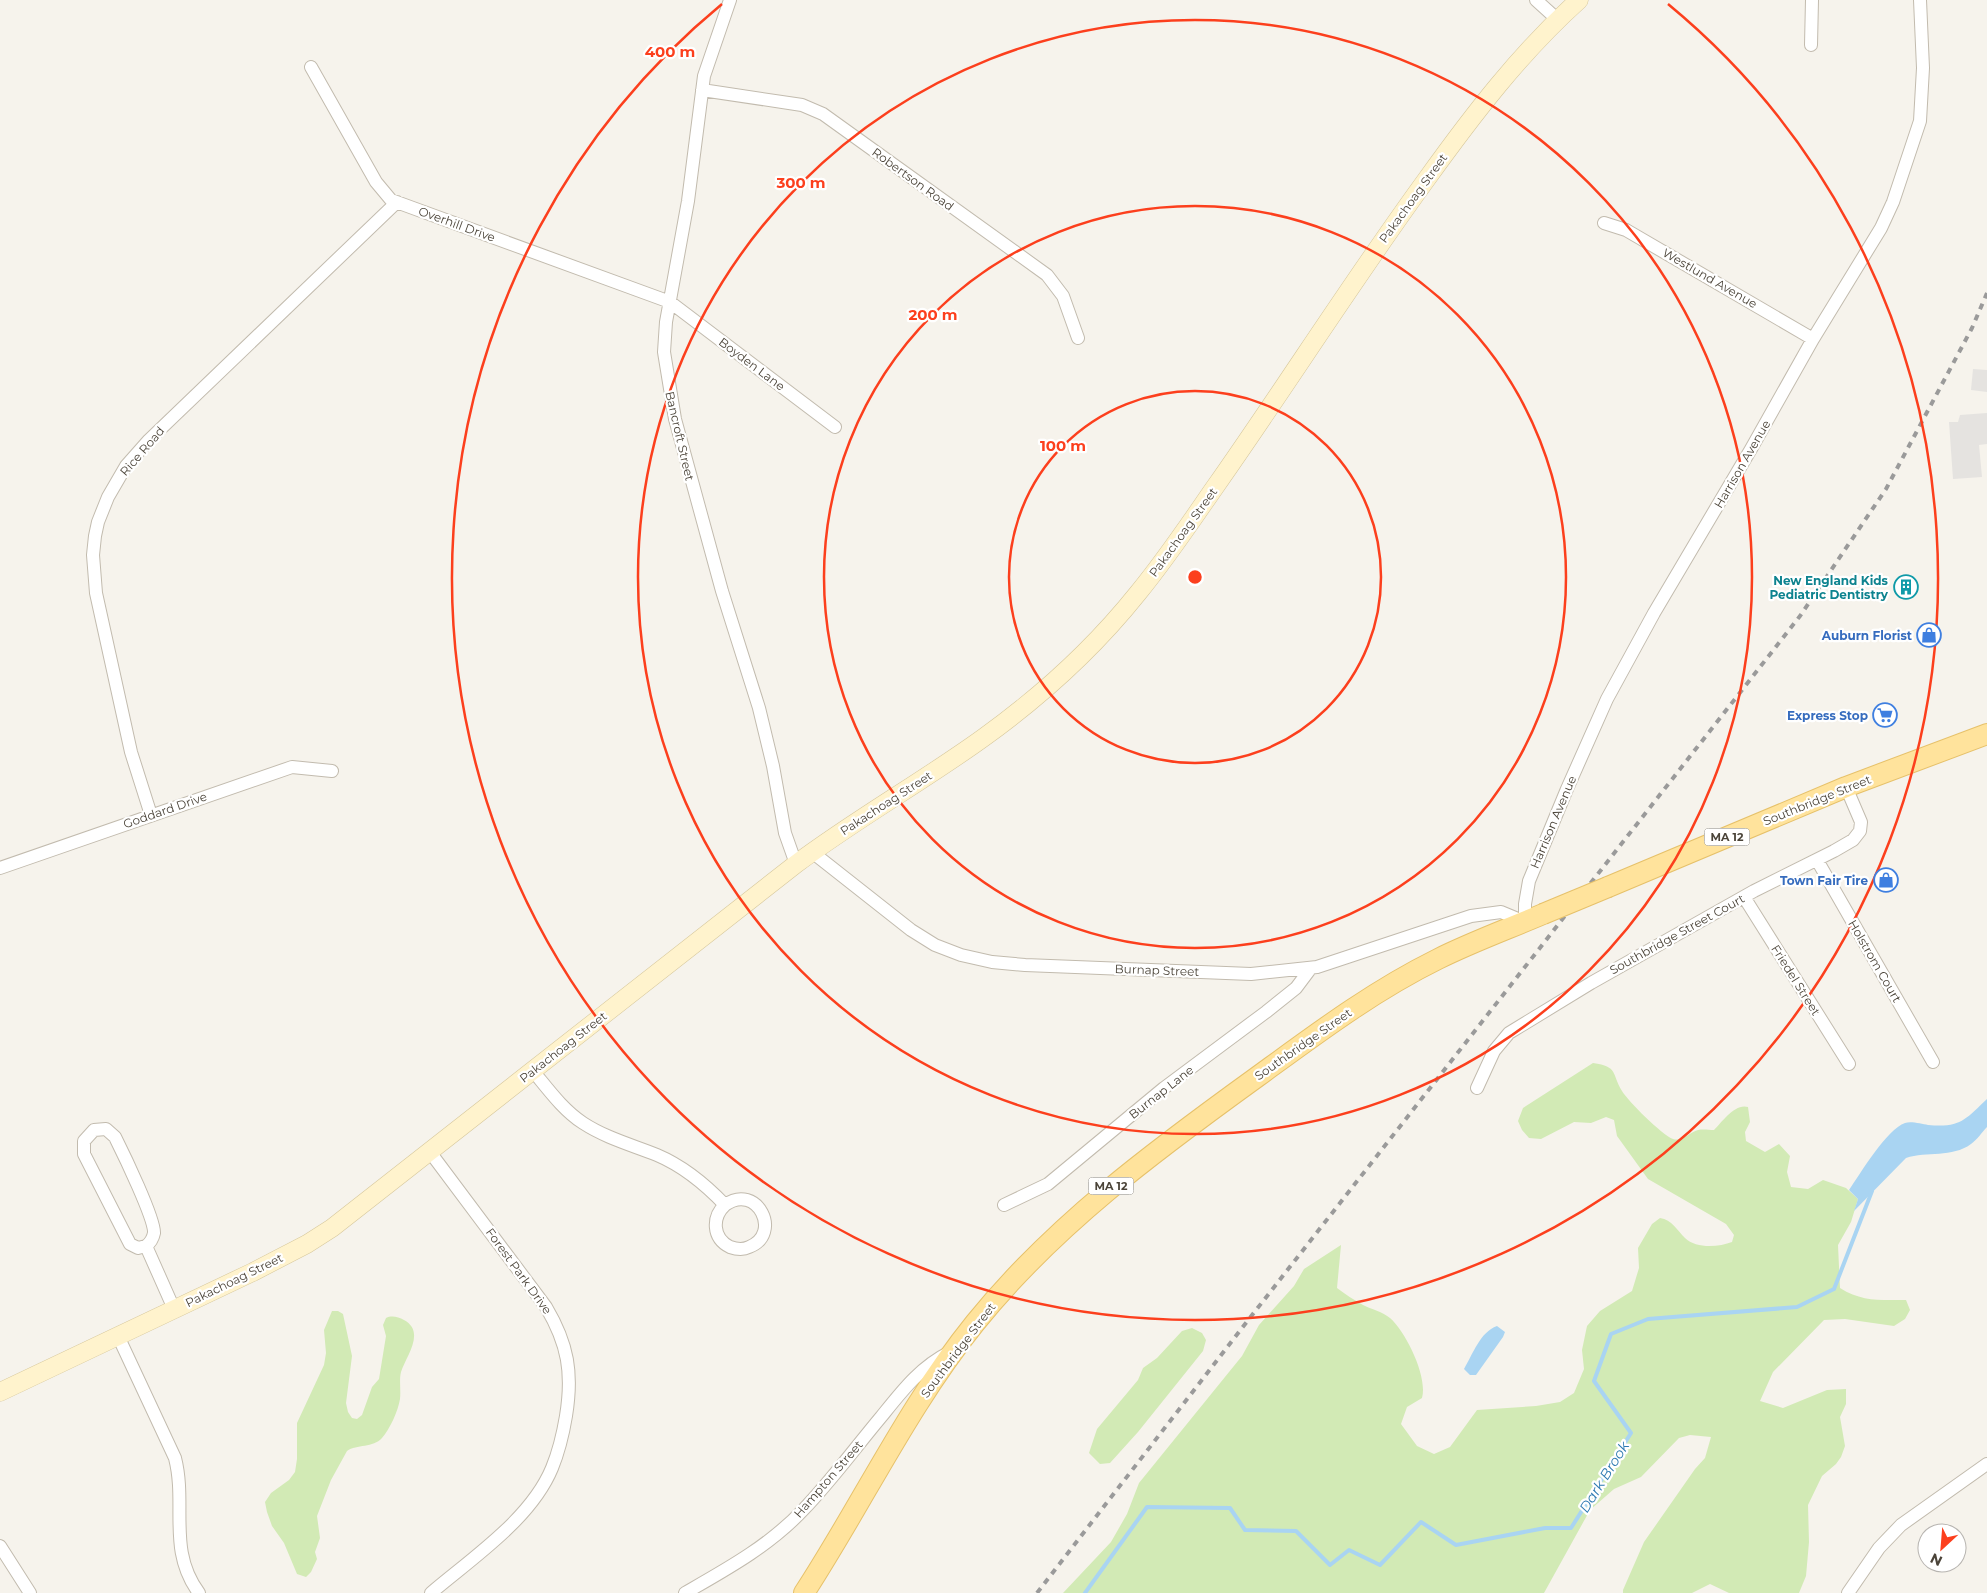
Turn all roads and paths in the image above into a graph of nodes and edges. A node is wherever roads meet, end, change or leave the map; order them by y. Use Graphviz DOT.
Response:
graph roads {
  1 [pos="730,0"];
  2 [pos="1536,0"];
  3 [pos="1579,0"];
  4 [pos="1812,0"];
  5 [pos="1920,0"];
  6 [pos="1558,20"];
  7 [pos="1811,45"];
  8 [pos="312,67"];
  9 [pos="702,90"];
  10 [pos="397,202"];
  11 [pos="1604,223"];
  12 [pos="670,302"];
  13 [pos="1078,338"];
  14 [pos="1813,339"];
  15 [pos="835,427"];
  16 [pos="1987,734"];
  17 [pos="332,771"];
  18 [pos="1846,787"];
  19 [pos="151,815"];
  20 [pos="812,852"];
  21 [pos="1817,860"];
  22 [pos="796,864"];
  23 [pos="0,868"];
  24 [pos="1744,897"];
  25 [pos="1534,918"];
  26 [pos="1312,968"];
  27 [pos="1933,1062"];
  28 [pos="1849,1064"];
  29 [pos="533,1071"];
  30 [pos="1477,1088"];
  31 [pos="430,1152"];
  32 [pos="1004,1204"];
  33 [pos="725,1205"];
  34 [pos="146,1246"];
  35 [pos="174,1309"];
  36 [pos="118,1336"];
  37 [pos="956,1348"];
  38 [pos="0,1392"];
  39 [pos="1987,1464"];
  40 [pos="0,1546"];
  41 [pos="30,1593"];
  42 [pos="199,1593"];
  43 [pos="431,1593"];
  44 [pos="685,1593"];
  45 [pos="804,1593"];
  46 [pos="1848,1593"];
  1 -- 9 [label="street, Bancroft Street"];
  2 -- 6 [label="street"];
  3 -- 6 [label="street, Pakachoag Street"];
  4 -- 7 [label="street"];
  5 -- 14 [label="street, Harrison Avenue"];
  6 -- 20 [label="street, Pakachoag Street"];
  8 -- 10 [label="street, Overhill Drive"];
  9 -- 12 [label="street, Bancroft Street"];
  9 -- 13 [label="street, Robertson Road"];
  10 -- 12 [label="street, Overhill Drive"];
  10 -- 19 [label="street, Rice Road"];
  11 -- 14 [label="street, Westlund Avenue"];
  12 -- 15 [label="street, Boyden Lane"];
  12 -- 22 [label="street, Bancroft Street"];
  14 -- 25 [label="street, Harrison Avenue"];
  16 -- 18 [label="main road, Southbridge Street / MA 12"];
  17 -- 19 [label="street, Goddard Drive"];
  18 -- 21 [label="street, Southbridge Street Court"];
  18 -- 25 [label="main road, Southbridge Street / MA 12, bridge"];
  19 -- 23 [label="street, Goddard Drive"];
  20 -- 22 [label="street, Pakachoag Street"];
  20 -- 26 [label="street, Burnap Street"];
  21 -- 24 [label="street, Southbridge Street Court"];
  21 -- 27 [label="street, Holstrom Court"];
  22 -- 29 [label="street, Pakachoag Street"];
  24 -- 28 [label="street, Friedel Street"];
  24 -- 30 [label="street, Southbridge Street Court"];
  25 -- 26 [label="street, Burnap Street"];
  25 -- 37 [label="main road, Southbridge Street / MA 12"];
  26 -- 32 [label="street, Burnap Lane"];
  29 -- 31 [label="street, Pakachoag Street"];
  29 -- 33 [label="street"];
  31 -- 35 [label="street, Pakachoag Street"];
  31 -- 43 [label="street, Forest Park Drive"];
  34 -- 34 [label="street"];
  34 -- 35 [label="street"];
  35 -- 36 [label="street, Pakachoag Street"];
  36 -- 38 [label="street, Pakachoag Street"];
  36 -- 42 [label="street"];
  37 -- 44 [label="street, Hampton Street"];
  37 -- 45 [label="main road, Southbridge Street / MA 12"];
  39 -- 46 [label="street"];
  40 -- 41 [label="street"];
}
